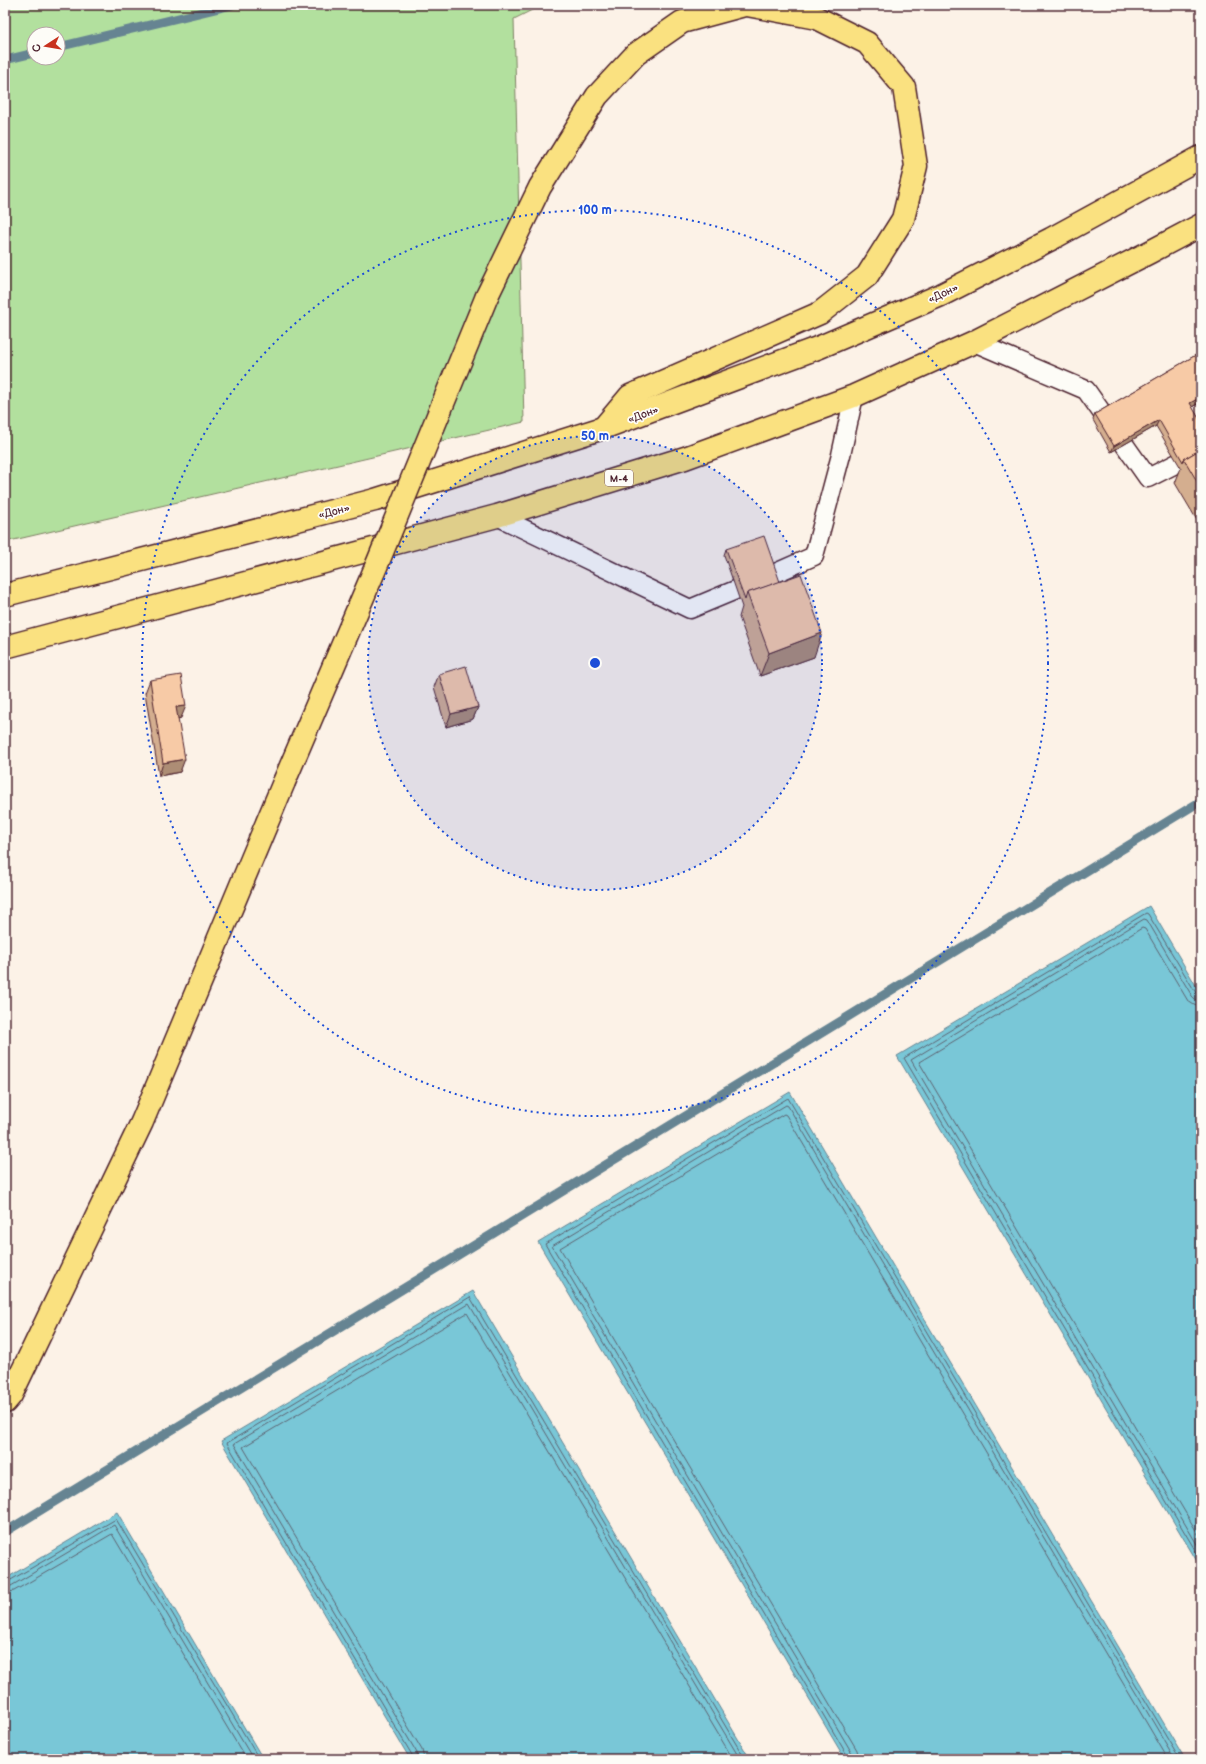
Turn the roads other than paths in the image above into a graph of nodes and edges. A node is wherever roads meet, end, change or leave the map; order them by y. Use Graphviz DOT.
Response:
graph roads {
  1 [pos="746,5"];
  2 [pos="1201,157"];
  3 [pos="1201,224"];
  4 [pos="974,342"];
  5 [pos="854,396"];
  6 [pos="603,428"];
  7 [pos="1201,451"];
  8 [pos="497,516"];
  9 [pos="5,595"];
  10 [pos="5,647"];
  11 [pos="5,1402"];
  1 -- 6 [label="highway"];
  1 -- 11 [label="highway, bridge"];
  2 -- 6 [label="highway, «Дон»"];
  3 -- 4 [label="highway, М-4"];
  4 -- 5 [label="highway, М-4"];
  4 -- 7 [label="lane"];
  5 -- 8 [label="highway, М-4"];
  5 -- 8 [label="lane"];
  6 -- 9 [label="highway, «Дон»"];
  8 -- 10 [label="highway, М-4"];
}
